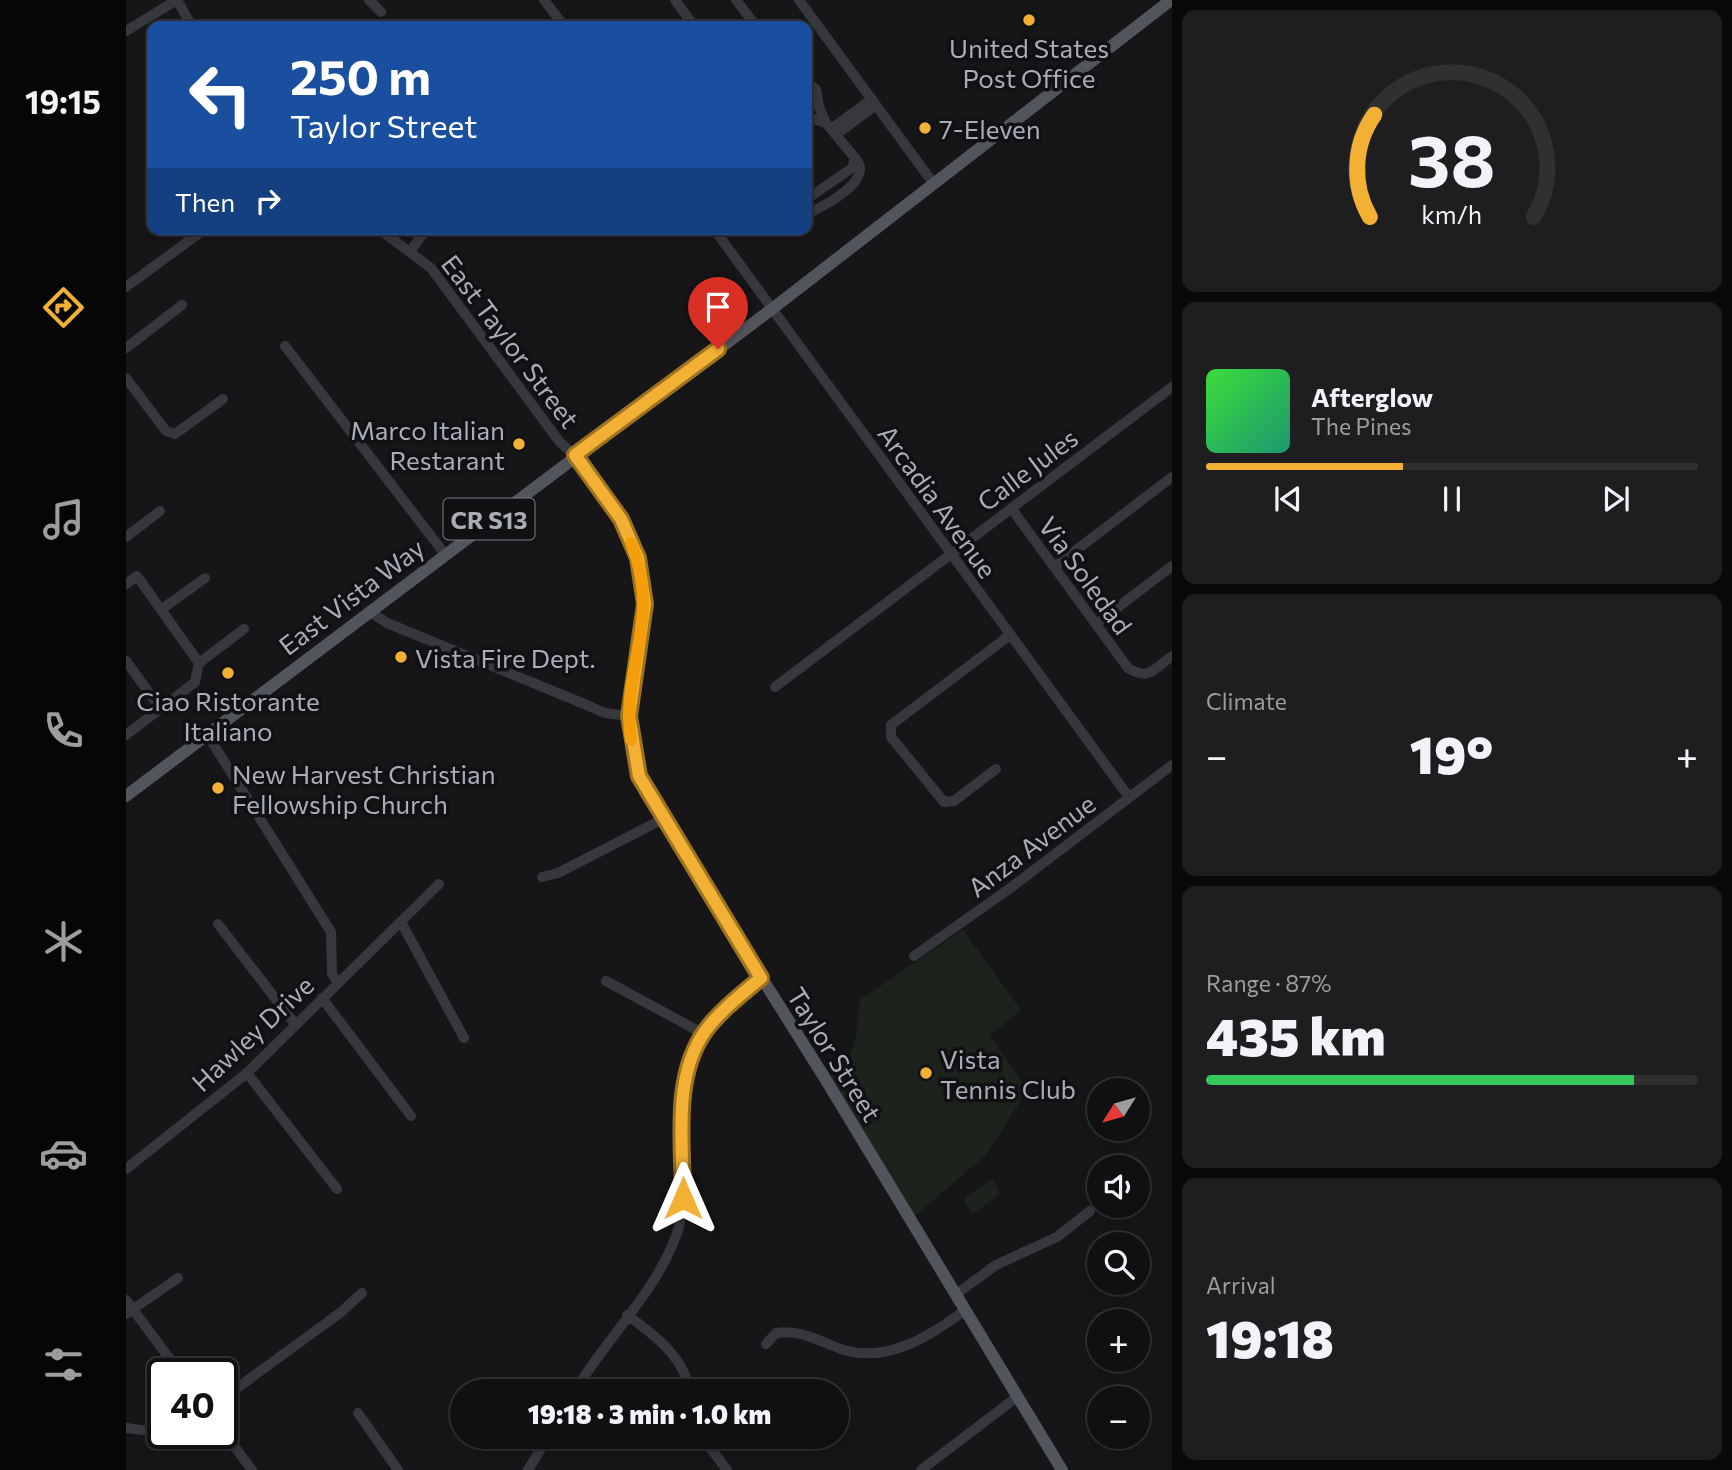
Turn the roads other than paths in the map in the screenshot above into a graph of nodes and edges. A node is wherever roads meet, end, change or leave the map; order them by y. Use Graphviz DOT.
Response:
graph roads {
  1 [pos="177,0"];
  2 [pos="369,0"];
  3 [pos="544,0"];
  4 [pos="675,0"];
  5 [pos="736,0"];
  6 [pos="799,0"];
  7 [pos="1171,0"];
  8 [pos="381,12"];
  9 [pos="189,21"];
  10 [pos="560,21"];
  11 [pos="690,21"];
  12 [pos="752,21"];
  13 [pos="126,31"];
  14 [pos="812,86"];
  15 [pos="874,102"];
  16 [pos="812,119"];
  17 [pos="832,129"];
  18 [pos="855,158"];
  19 [pos="933,183"];
  20 [pos="812,196"];
  21 [pos="812,211"];
  22 [pos="197,235"];
  23 [pos="388,235"];
  24 [pos="422,235"];
  25 [pos="718,235"];
  26 [pos="411,250"];
  27 [pos="126,287"];
  28 [pos="183,305"];
  29 [pos="772,309"];
  30 [pos="285,346"];
  31 [pos="126,348"];
  32 [pos="126,377"];
  33 [pos="1168,390"];
  34 [pos="223,400"];
  35 [pos="1172,402"];
  36 [pos="575,455"];
  37 [pos="1172,477"];
  38 [pos="1011,508"];
  39 [pos="160,511"];
  40 [pos="126,537"];
  41 [pos="950,553"];
  42 [pos="444,554"];
  43 [pos="1172,566"];
  44 [pos="1054,567"];
  45 [pos="205,578"];
  46 [pos="126,584"];
  47 [pos="162,609"];
  48 [pos="369,611"];
  49 [pos="1096,624"];
  50 [pos="244,629"];
  51 [pos="1010,635"];
  52 [pos="1172,656"];
  53 [pos="126,661"];
  54 [pos="199,663"];
  55 [pos="775,687"];
  56 [pos="161,709"];
  57 [pos="629,716"];
  58 [pos="207,734"];
  59 [pos="126,735"];
  60 [pos="1172,765"];
  61 [pos="996,769"];
  62 [pos="126,796"];
  63 [pos="1129,797"];
  64 [pos="663,819"];
  65 [pos="542,877"];
  66 [pos="439,884"];
  67 [pos="401,922"];
  68 [pos="218,924"];
  69 [pos="914,956"];
  70 [pos="761,978"];
  71 [pos="606,981"];
  72 [pos="338,983"];
  73 [pos="322,998"];
  74 [pos="295,1024"];
  75 [pos="704,1034"];
  76 [pos="464,1038"];
  77 [pos="247,1073"];
  78 [pos="411,1116"];
  79 [pos="126,1169"];
  80 [pos="337,1189"];
  81 [pos="1087,1213"];
  82 [pos="178,1278"];
  83 [pos="362,1293"];
  84 [pos="955,1295"];
  85 [pos="128,1307"];
  86 [pos="964,1311"];
  87 [pos="627,1315"];
  88 [pos="766,1344"];
  89 [pos="168,1358"];
  90 [pos="583,1379"];
  91 [pos="685,1379"];
  92 [pos="238,1387"];
  93 [pos="1017,1397"];
  94 [pos="358,1413"];
  95 [pos="126,1428"];
  96 [pos="147,1431"];
  97 [pos="236,1449"];
  98 [pos="541,1449"];
  99 [pos="711,1449"];
  100 [pos="252,1470"];
  101 [pos="398,1470"];
  102 [pos="528,1470"];
  103 [pos="727,1470"];
  104 [pos="921,1470"];
  105 [pos="1062,1470"];
  1 -- 9 [label="street"];
  1 -- 13 [label="street"];
  2 -- 8 [label="street"];
  3 -- 10 [label="street"];
  4 -- 11 [label="street"];
  5 -- 12 [label="street"];
  6 -- 15 [label="street"];
  7 -- 19 [label="main road, East Vista Way / CR S13"];
  14 -- 17 [label="street"];
  15 -- 17 [label="street"];
  15 -- 19 [label="street"];
  16 -- 17 [label="street"];
  17 -- 18 [label="street"];
  18 -- 20 [label="street"];
  18 -- 21 [label="street"];
  19 -- 29 [label="main road, East Vista Way / CR S13"];
  22 -- 27 [label="street"];
  23 -- 26 [label="street, East Taylor Street"];
  24 -- 26 [label="street"];
  25 -- 29 [label="street, Arcadia Avenue"];
  26 -- 36 [label="street, East Taylor Street"];
  28 -- 31 [label="street"];
  29 -- 36 [label="main road, East Vista Way / CR S13"];
  29 -- 41 [label="street, Arcadia Avenue"];
  30 -- 42 [label="street"];
  32 -- 34 [label="street"];
  33 -- 35 [label="street"];
  33 -- 38 [label="street, Calle Jules"];
  36 -- 42 [label="main road, East Vista Way / CR S13"];
  36 -- 57 [label="main road, Taylor Street"];
  37 -- 44 [label="street"];
  38 -- 41 [label="street, Calle Jules"];
  38 -- 44 [label="street, Via Soledad"];
  39 -- 40 [label="street"];
  41 -- 51 [label="street, Arcadia Avenue"];
  41 -- 55 [label="street, Calle Jules"];
  42 -- 48 [label="main road, East Vista Way / CR S13"];
  43 -- 49 [label="street"];
  44 -- 49 [label="street, Via Soledad"];
  45 -- 47 [label="street"];
  46 -- 47 [label="street"];
  47 -- 54 [label="street"];
  48 -- 57 [label="street"];
  48 -- 58 [label="main road, East Vista Way / CR S13"];
  49 -- 52 [label="street, Via Soledad"];
  50 -- 54 [label="street"];
  51 -- 61 [label="street"];
  51 -- 63 [label="street, Arcadia Avenue"];
  53 -- 56 [label="street"];
  54 -- 56 [label="street"];
  56 -- 59 [label="street"];
  57 -- 64 [label="main road, Taylor Street"];
  58 -- 62 [label="main road, East Vista Way / CR S13"];
  58 -- 72 [label="street"];
  60 -- 63 [label="street, Anza Avenue"];
  63 -- 69 [label="street, Anza Avenue"];
  64 -- 65 [label="street"];
  64 -- 70 [label="main road, Taylor Street"];
  66 -- 67 [label="street, Hawley Drive"];
  67 -- 72 [label="street, Hawley Drive"];
  67 -- 76 [label="street"];
  68 -- 74 [label="street"];
  70 -- 75 [label="street"];
  70 -- 84 [label="main road, Taylor Street"];
  71 -- 75 [label="street"];
  72 -- 73 [label="street, Hawley Drive"];
  73 -- 74 [label="street, Hawley Drive"];
  73 -- 78 [label="street"];
  74 -- 77 [label="street, Hawley Drive"];
  75 -- 87 [label="street"];
  77 -- 79 [label="street, Hawley Drive"];
  77 -- 80 [label="street"];
  81 -- 84 [label="street"];
  82 -- 85 [label="street"];
  83 -- 92 [label="street"];
  84 -- 86 [label="main road, Taylor Street"];
  85 -- 89 [label="street"];
  86 -- 88 [label="street"];
  86 -- 93 [label="main road, Taylor Street"];
  87 -- 90 [label="street"];
  87 -- 91 [label="street"];
  93 -- 104 [label="street"];
  93 -- 105 [label="main road, Taylor Street"];
  94 -- 101 [label="street"];
  95 -- 96 [label="street"];
  97 -- 100 [label="street"];
  98 -- 102 [label="street"];
  99 -- 103 [label="street"];
}
